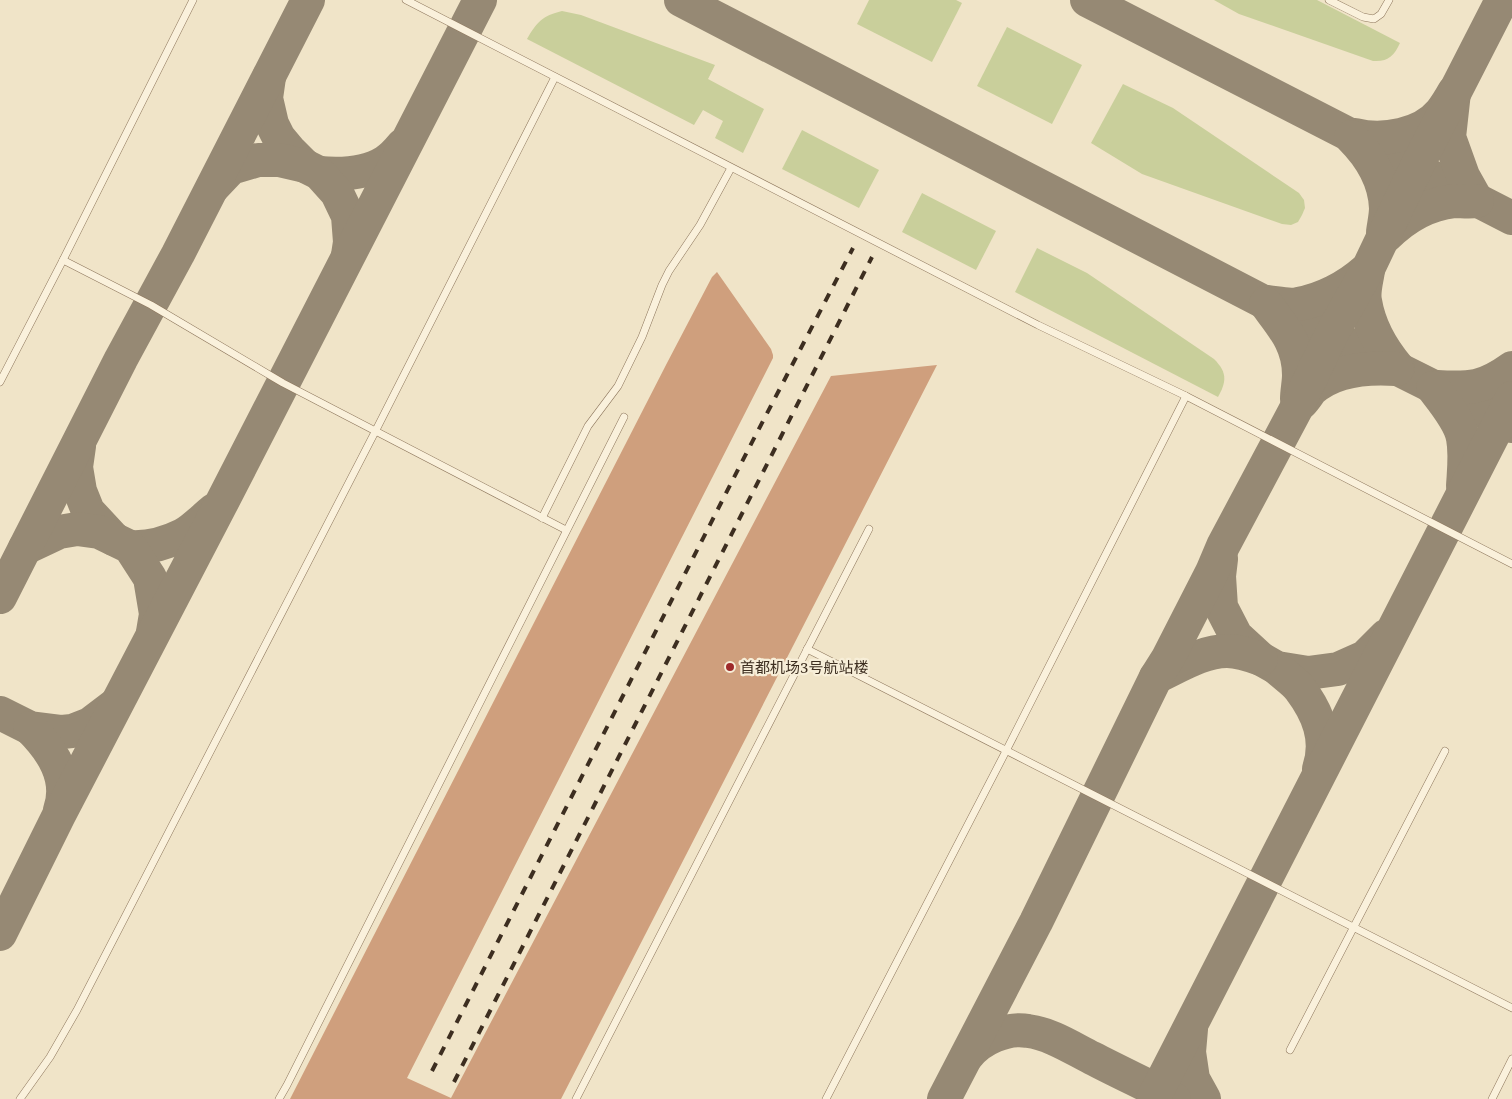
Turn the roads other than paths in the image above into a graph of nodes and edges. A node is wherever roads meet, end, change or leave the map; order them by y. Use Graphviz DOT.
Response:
graph roads {
  1 [pos="193,0"];
  2 [pos="406,0"];
  3 [pos="1329,0"];
  4 [pos="1389,0"];
  5 [pos="555,77"];
  6 [pos="731,168"];
  7 [pos="63,260"];
  8 [pos="0,382"];
  9 [pos="1186,396"];
  10 [pos="624,417"];
  11 [pos="376,430"];
  12 [pos="542,518"];
  13 [pos="869,529"];
  14 [pos="566,530"];
  15 [pos="1512,564"];
  16 [pos="807,649"];
  17 [pos="1006,751"];
  18 [pos="1445,751"];
  19 [pos="1353,927"];
  20 [pos="1512,1008"];
  21 [pos="1290,1050"];
  22 [pos="1512,1059"];
  23 [pos="20,1099"];
  24 [pos="279,1099"];
  25 [pos="576,1099"];
  26 [pos="826,1099"];
  27 [pos="1492,1099"];
  1 -- 7 [label="lane"];
  2 -- 5 [label="lane"];
  3 -- 4 [label="lane"];
  5 -- 6 [label="lane"];
  5 -- 11 [label="lane"];
  6 -- 9 [label="lane"];
  6 -- 12 [label="lane"];
  7 -- 8 [label="lane"];
  7 -- 11 [label="lane"];
  9 -- 15 [label="lane"];
  9 -- 17 [label="lane"];
  10 -- 14 [label="lane"];
  11 -- 12 [label="lane"];
  11 -- 23 [label="lane"];
  12 -- 14 [label="lane"];
  13 -- 16 [label="lane"];
  14 -- 24 [label="lane"];
  16 -- 17 [label="lane"];
  16 -- 25 [label="lane"];
  17 -- 19 [label="lane"];
  17 -- 26 [label="lane"];
  18 -- 19 [label="lane"];
  19 -- 20 [label="lane"];
  19 -- 21 [label="lane"];
  22 -- 27 [label="lane"];
}
